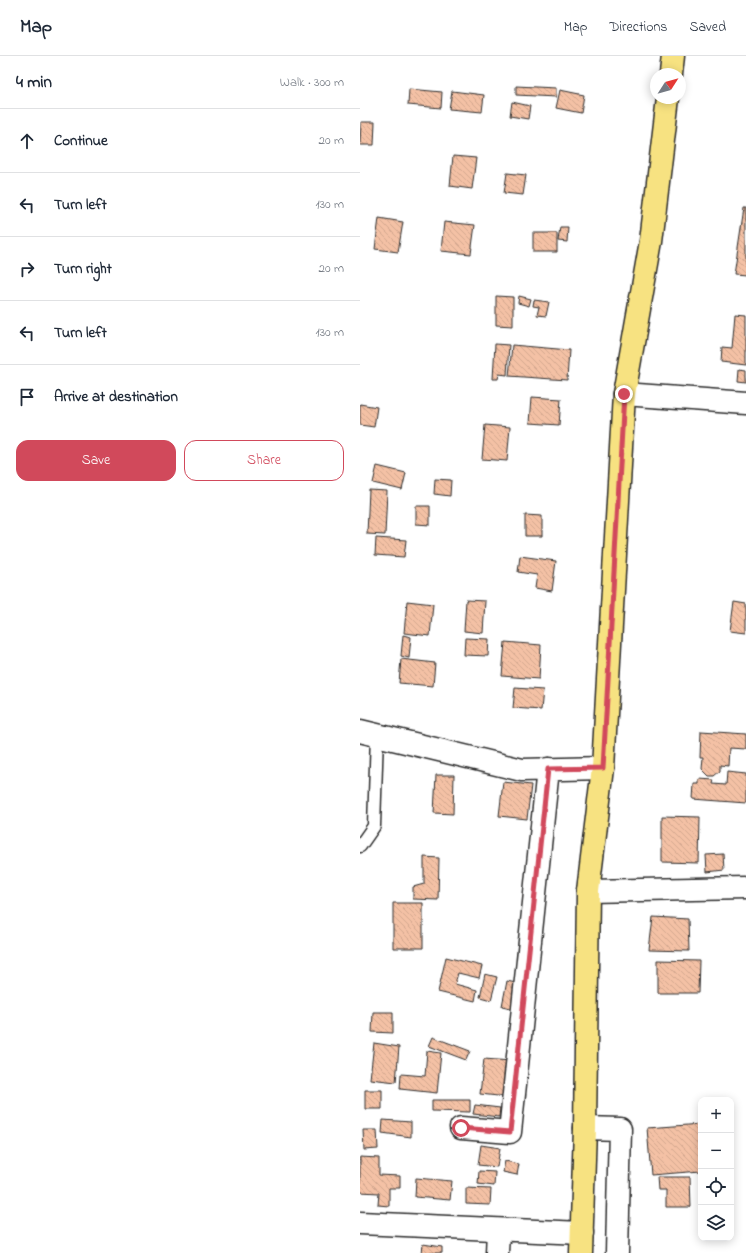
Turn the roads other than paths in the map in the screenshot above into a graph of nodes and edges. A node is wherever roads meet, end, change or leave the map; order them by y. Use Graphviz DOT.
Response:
graph roads {
  1 [pos="667,104"];
  2 [pos="624,394"];
  3 [pos="746,403"];
  4 [pos="369,733"];
  5 [pos="603,768"];
  6 [pos="548,769"];
  7 [pos="360,846"];
  8 [pos="746,888"];
  9 [pos="588,891"];
  10 [pos="461,1128"];
  11 [pos="585,1128"];
  12 [pos="360,1223"];
  13 [pos="498,1230"];
  14 [pos="581,1243"];
  15 [pos="497,1253"];
  16 [pos="618,1253"];
  1 -- 2 [label="main road"];
  2 -- 3 [label="street"];
  2 -- 5 [label="main road"];
  4 -- 6 [label="street"];
  4 -- 7 [label="lane"];
  5 -- 6 [label="street"];
  5 -- 9 [label="main road"];
  6 -- 10 [label="street"];
  8 -- 9 [label="street"];
  9 -- 11 [label="main road"];
  11 -- 14 [label="main road"];
  11 -- 16 [label="street"];
  12 -- 13 [label="street"];
  13 -- 14 [label="street"];
  13 -- 15 [label="street"];
}
